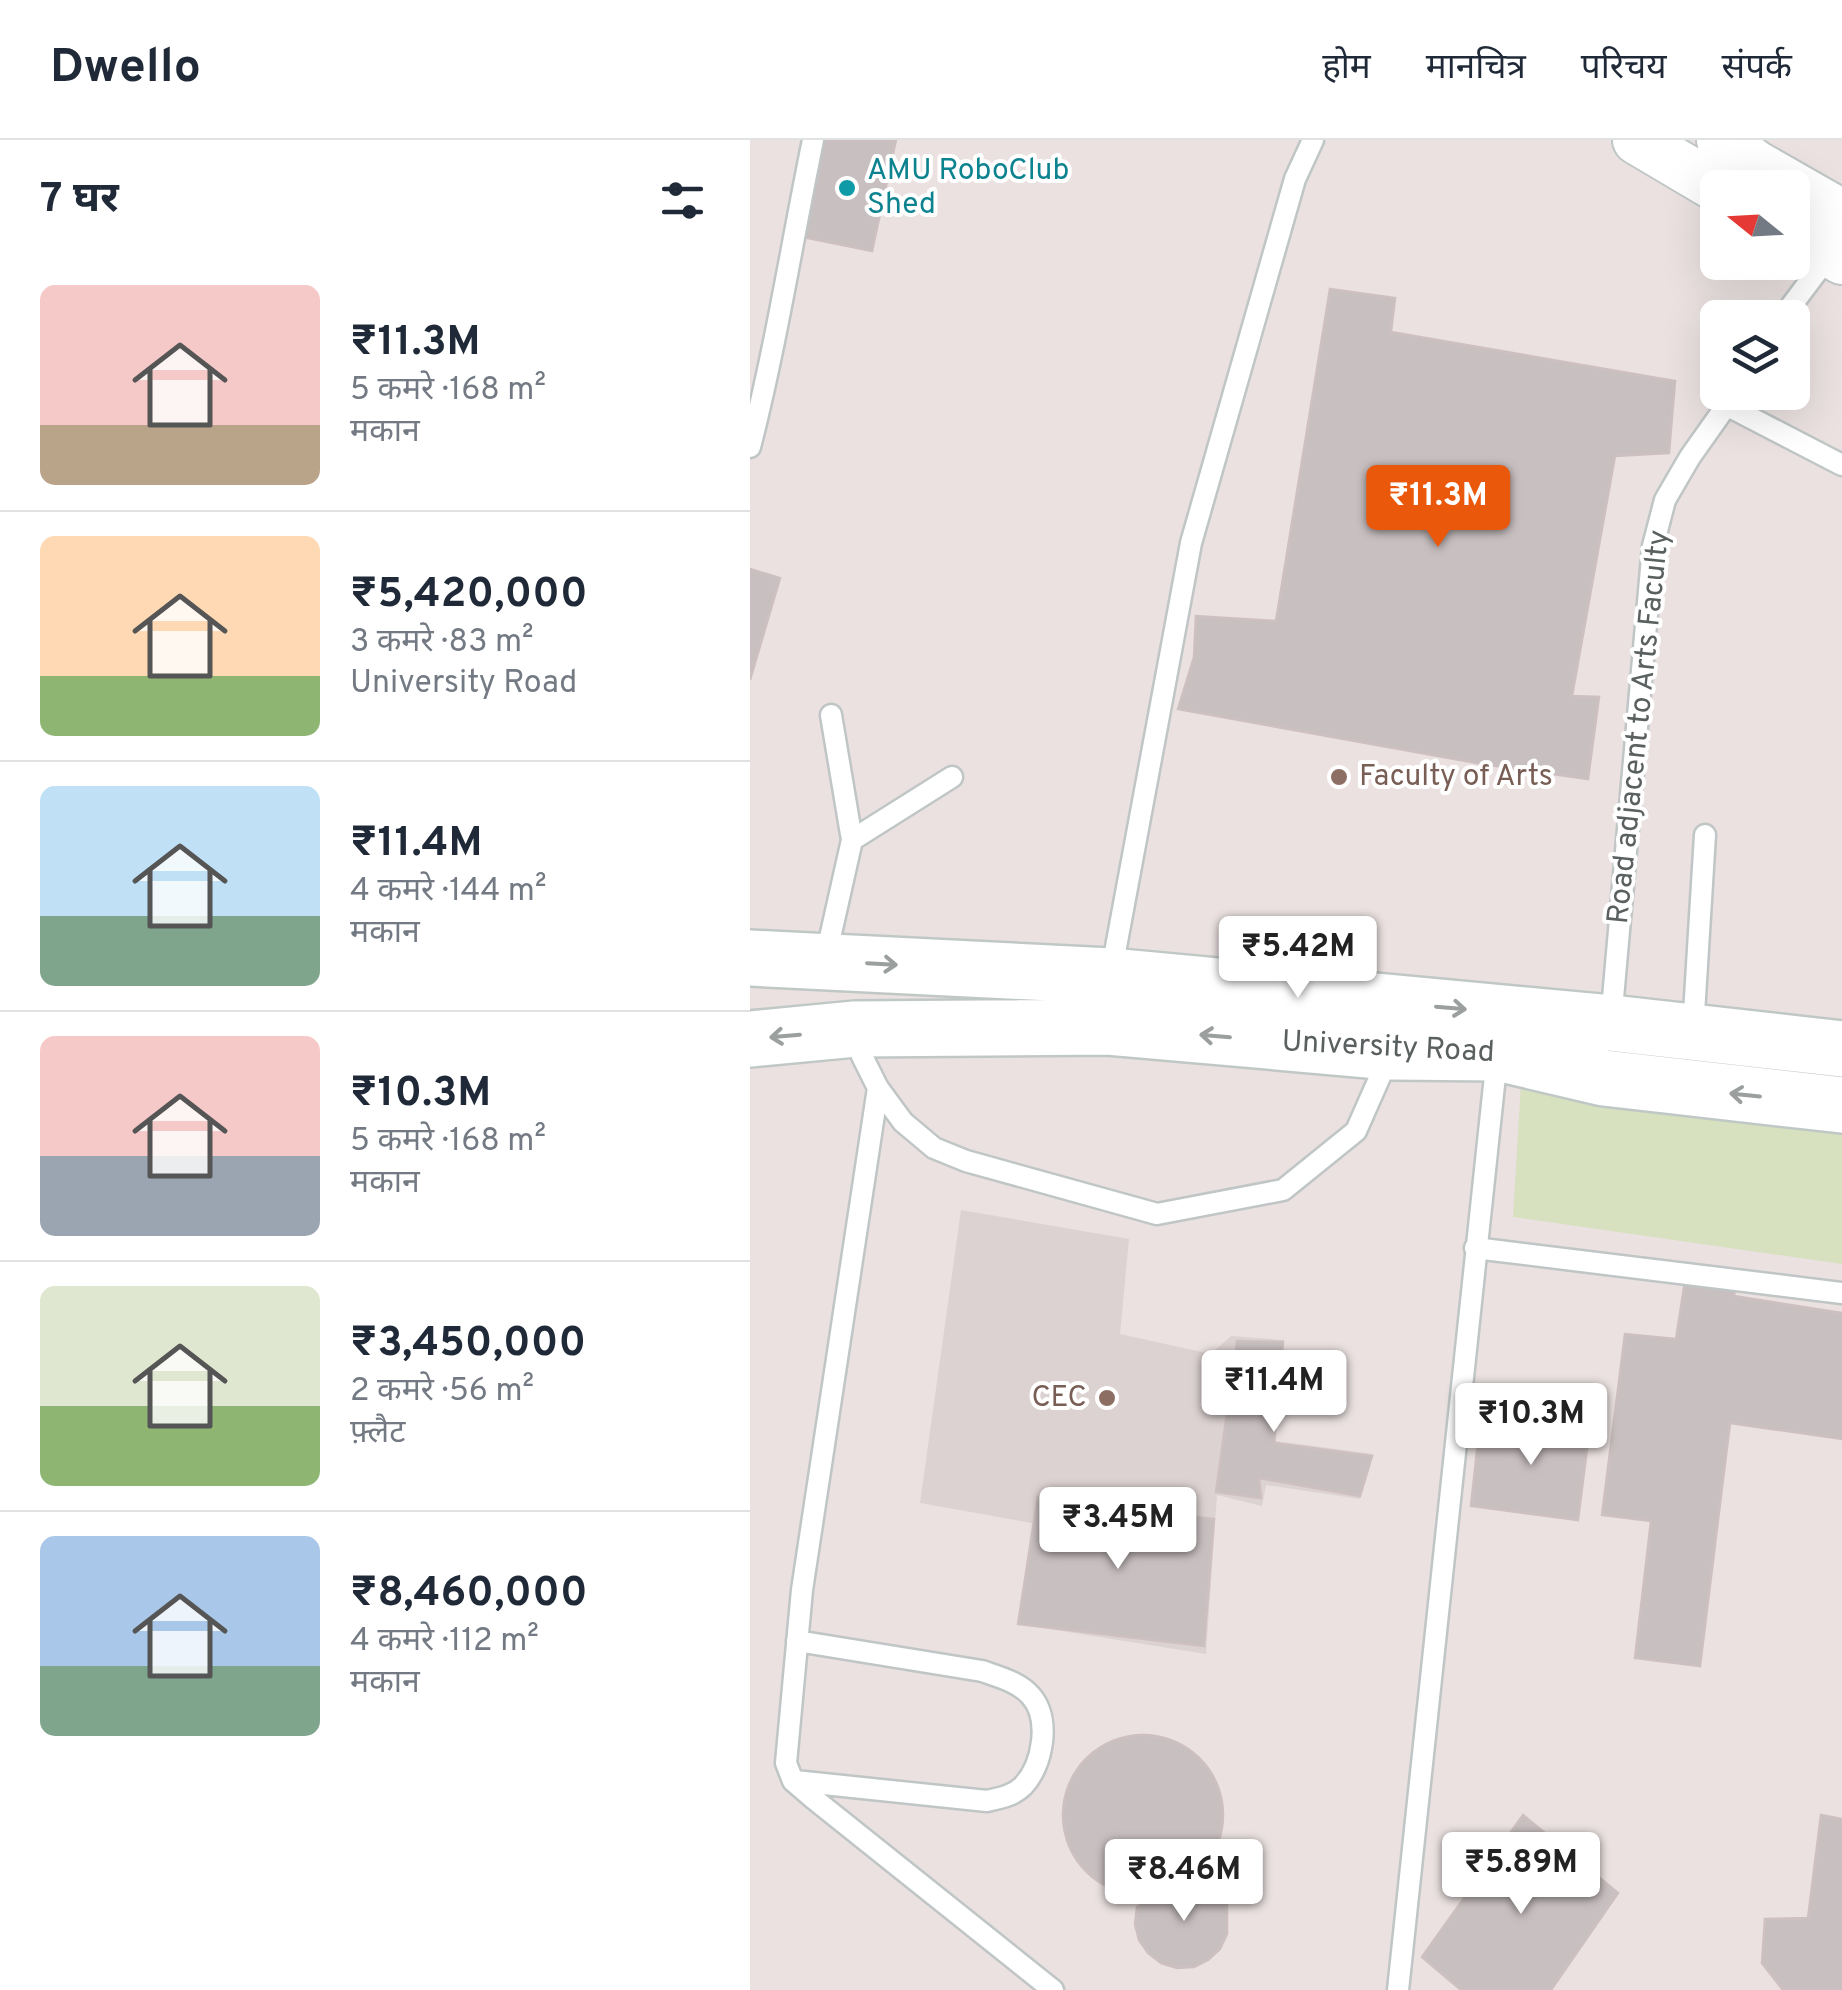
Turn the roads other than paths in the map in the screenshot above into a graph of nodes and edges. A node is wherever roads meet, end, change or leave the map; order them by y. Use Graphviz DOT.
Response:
graph roads {
  1 [pos="813,140"];
  2 [pos="1313,140"];
  3 [pos="1636,140"];
  4 [pos="1722,140"];
  5 [pos="1700,177"];
  6 [pos="1827,240"];
  7 [pos="1792,300"];
  8 [pos="1724,410"];
  9 [pos="1750,410"];
  10 [pos="750,447"];
  11 [pos="1842,466"];
  12 [pos="831,714"];
  13 [pos="952,777"];
  14 [pos="1705,836"];
  15 [pos="852,840"];
  16 [pos="750,958"];
  17 [pos="824,962"];
  18 [pos="1110,976"];
  19 [pos="1611,1023"];
  20 [pos="855,1029"];
  21 [pos="1693,1032"];
  22 [pos="750,1039"];
  23 [pos="1842,1049"];
  24 [pos="1391,1052"];
  25 [pos="1498,1053"];
  26 [pos="878,1088"];
  27 [pos="1842,1105"];
  28 [pos="1475,1248"];
  29 [pos="1842,1293"];
  30 [pos="797,1642"];
  31 [pos="793,1781"];
  32 [pos="1053,1990"];
  33 [pos="1398,1990"];
  1 -- 10 [label="lane"];
  2 -- 18 [label="lane"];
  3 -- 5 [label="street"];
  4 -- 6 [label="street"];
  6 -- 7 [label="lane"];
  8 -- 19 [label="lane, Road adjacent to Arts Faculty"];
  9 -- 11 [label="lane"];
  12 -- 15 [label="lane"];
  13 -- 15 [label="lane"];
  14 -- 21 [label="lane"];
  15 -- 17 [label="lane"];
  16 -- 17 [label="main road"];
  17 -- 18 [label="main road, one-way"];
  18 -- 19 [label="main road, one-way"];
  19 -- 21 [label="main road"];
  20 -- 22 [label="main road, University Road, one-way"];
  24 -- 20 [label="main road, University Road, one-way"];
  20 -- 26 [label="lane"];
  21 -- 23 [label="main road"];
  24 -- 25 [label="main road, University Road"];
  24 -- 26 [label="lane"];
  27 -- 25 [label="main road, University Road, one-way"];
  25 -- 28 [label="lane"];
  26 -- 30 [label="lane"];
  28 -- 29 [label="lane"];
  28 -- 33 [label="lane"];
  30 -- 31 [label="lane"];
  30 -- 31 [label="lane"];
  31 -- 32 [label="lane"];
}
